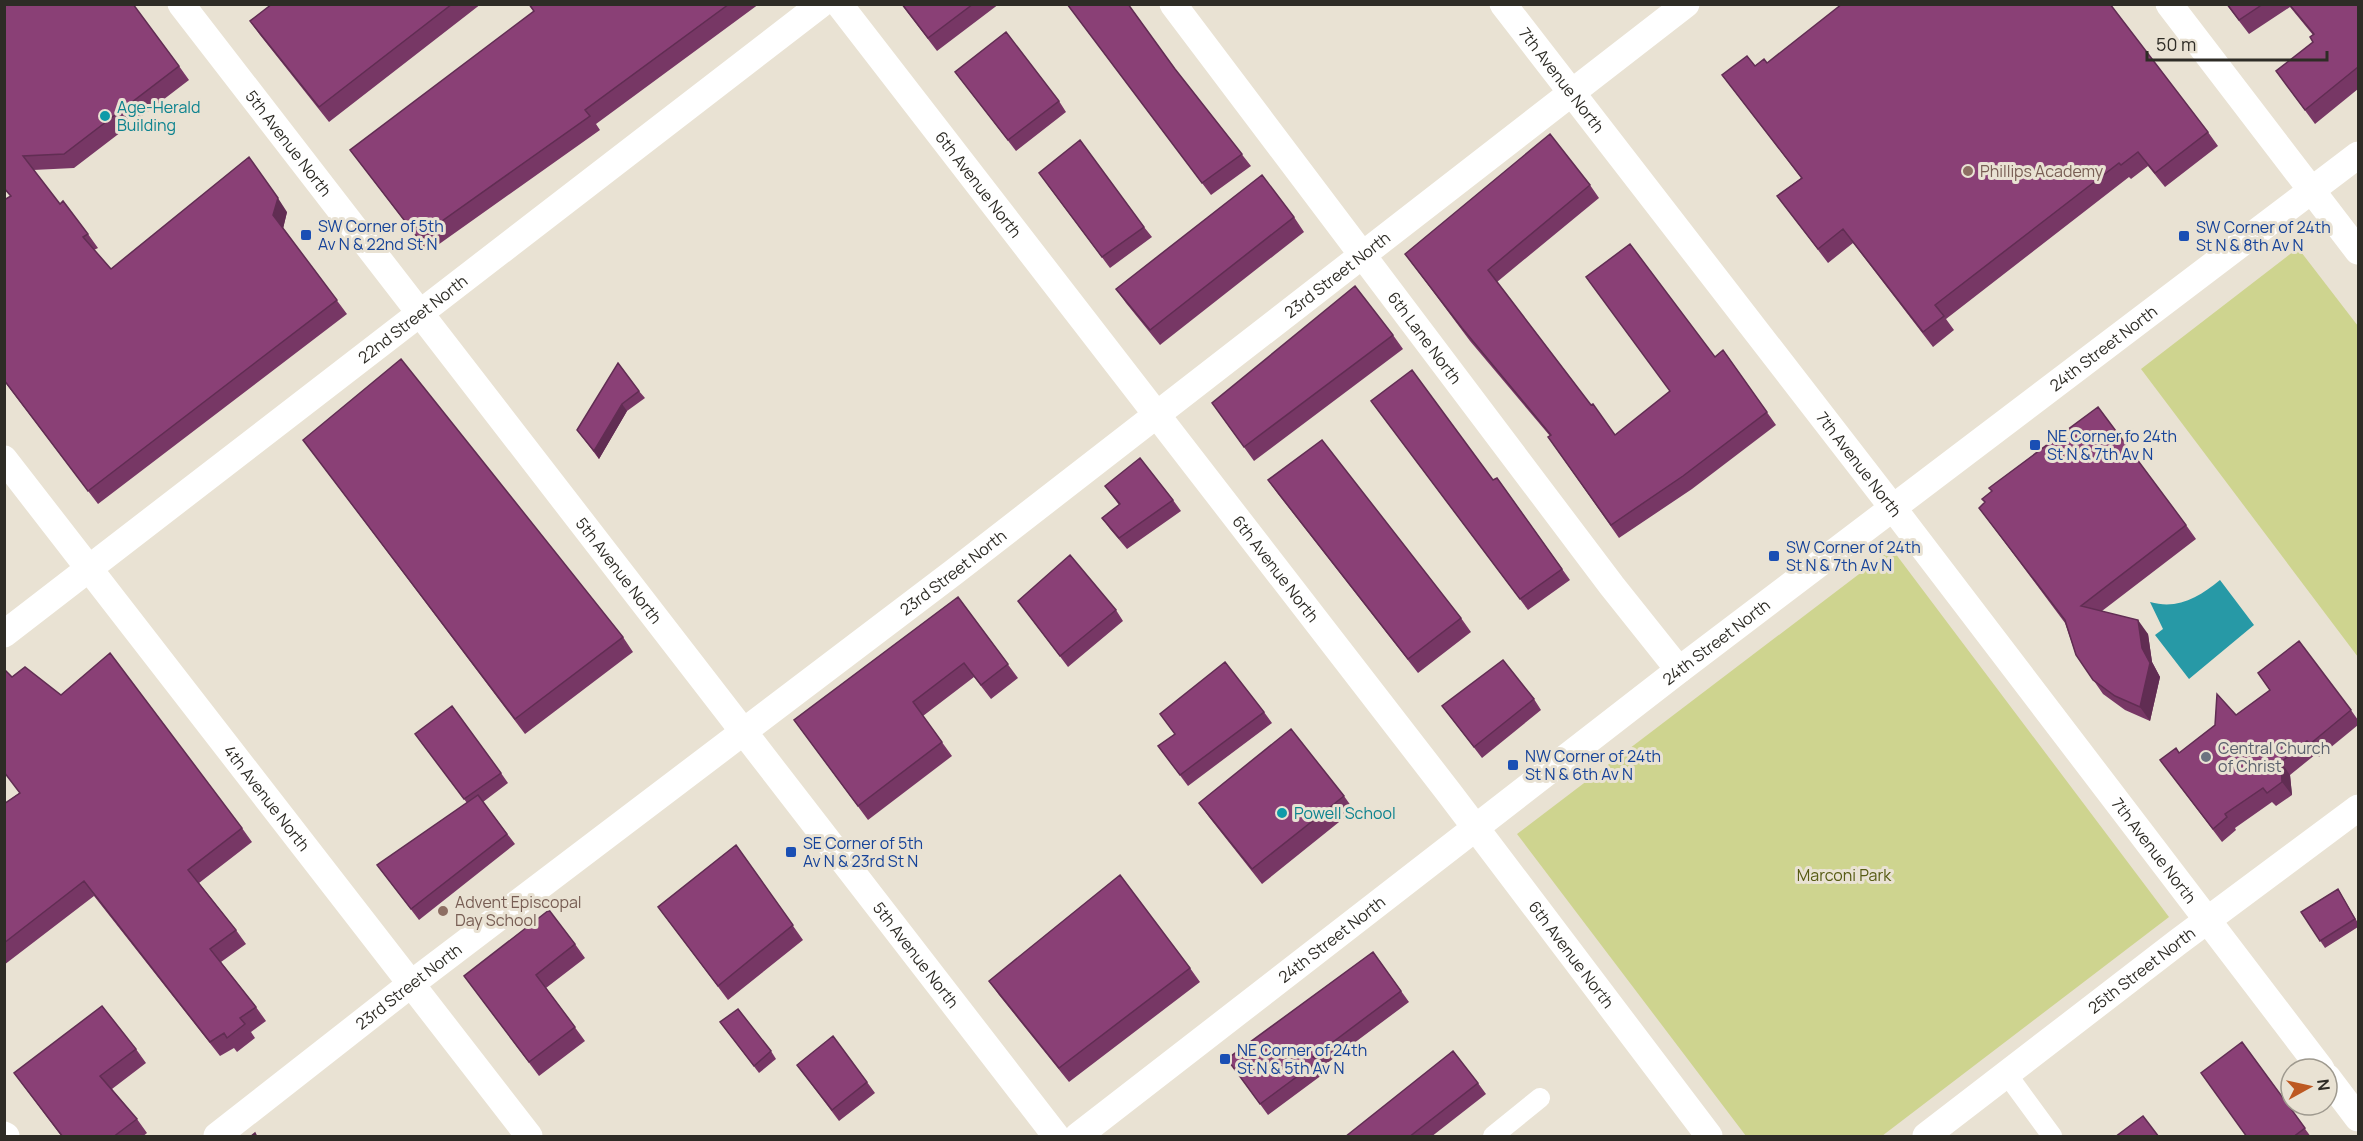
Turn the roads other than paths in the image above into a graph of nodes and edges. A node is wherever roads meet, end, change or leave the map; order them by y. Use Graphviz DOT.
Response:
graph roads {
  1 [pos="181,4"];
  2 [pos="821,4"];
  3 [pos="839,4"];
  4 [pos="1173,4"];
  5 [pos="1503,4"];
  6 [pos="1686,4"];
  7 [pos="2169,4"];
  8 [pos="1570,94"];
  9 [pos="2358,155"];
  10 [pos="2313,191"];
  11 [pos="2358,251"];
  12 [pos="1363,255"];
  13 [pos="419,315"];
  14 [pos="1157,414"];
  15 [pos="4,459"];
  16 [pos="1893,508"];
  17 [pos="89,568"];
  18 [pos="4,634"];
  19 [pos="1679,670"];
  20 [pos="742,731"];
  21 [pos="2358,808"];
  22 [pos="1475,828"];
  23 [pos="2207,920"];
  24 [pos="411,984"];
  25 [pos="2312,1057"];
  26 [pos="2006,1073"];
  27 [pos="2339,1093"];
  28 [pos="1540,1098"];
  29 [pos="2358,1118"];
  30 [pos="217,1137"];
  31 [pos="529,1137"];
  32 [pos="1056,1137"];
  33 [pos="1078,1137"];
  34 [pos="1493,1137"];
  35 [pos="1709,1137"];
  36 [pos="1926,1137"];
  37 [pos="2052,1137"];
  1 -- 13 [label="street, 5th Avenue North"];
  2 -- 13 [label="street, 22nd Street North"];
  3 -- 14 [label="street, 6th Avenue North"];
  4 -- 12 [label="street, 6th Lane North"];
  5 -- 8 [label="street, 7th Avenue North"];
  6 -- 8 [label="street, 23rd Street North"];
  7 -- 10 [label="street"];
  8 -- 12 [label="street, 23rd Street North"];
  8 -- 16 [label="street, 7th Avenue North"];
  9 -- 10 [label="street, 24th Street North"];
  10 -- 11 [label="street"];
  10 -- 16 [label="street, 24th Street North"];
  12 -- 14 [label="street, 23rd Street North"];
  12 -- 19 [label="street, 6th Lane North"];
  13 -- 17 [label="street, 22nd Street North"];
  13 -- 20 [label="street, 5th Avenue North"];
  14 -- 20 [label="street, 23rd Street North"];
  14 -- 22 [label="street, 6th Avenue North"];
  15 -- 17 [label="street, 4th Avenue North"];
  16 -- 19 [label="street, 24th Street North"];
  16 -- 23 [label="street, 7th Avenue North"];
  17 -- 18 [label="street, 22nd Street North"];
  17 -- 24 [label="street, 4th Avenue North"];
  19 -- 22 [label="street, 24th Street North"];
  20 -- 24 [label="street, 23rd Street North"];
  20 -- 32 [label="street, 5th Avenue North"];
  21 -- 23 [label="street, 25th Street North"];
  22 -- 33 [label="street, 24th Street North"];
  22 -- 35 [label="street, 6th Avenue North"];
  23 -- 25 [label="street, 7th Avenue North"];
  23 -- 26 [label="street, 25th Street North"];
  24 -- 30 [label="street, 23rd Street North"];
  24 -- 31 [label="street, 4th Avenue North"];
  26 -- 36 [label="street, 25th Street North"];
  26 -- 37 [label="street"];
  27 -- 29 [label="street"];
  28 -- 34 [label="street"];
}
